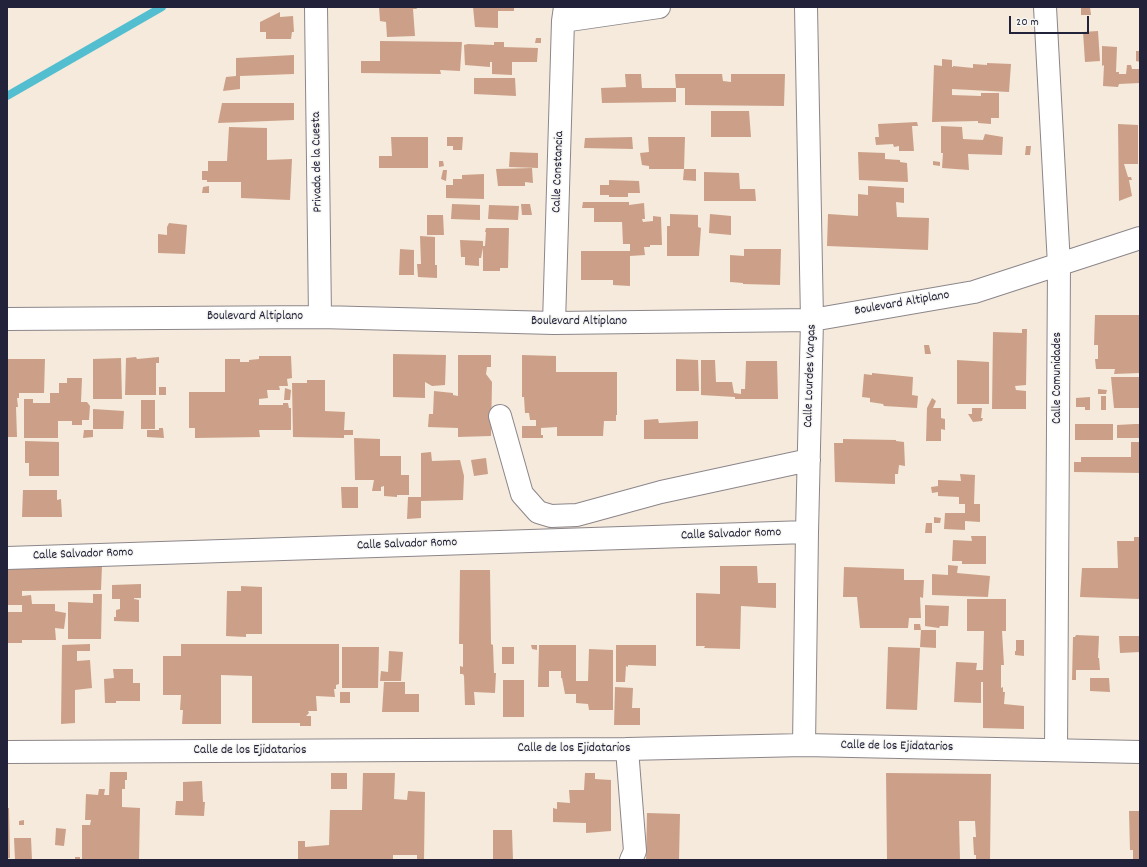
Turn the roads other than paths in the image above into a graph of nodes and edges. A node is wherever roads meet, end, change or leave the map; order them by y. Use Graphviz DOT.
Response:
graph roads {
  1 [pos="316,7"];
  2 [pos="659,7"];
  3 [pos="806,7"];
  4 [pos="1045,7"];
  5 [pos="564,14"];
  6 [pos="1140,238"];
  7 [pos="1059,265"];
  8 [pos="320,316"];
  9 [pos="7,319"];
  10 [pos="812,320"];
  11 [pos="554,324"];
  12 [pos="500,416"];
  13 [pos="809,460"];
  14 [pos="807,532"];
  15 [pos="7,558"];
  16 [pos="804,745"];
  17 [pos="627,749"];
  18 [pos="1056,750"];
  19 [pos="7,752"];
  20 [pos="1140,752"];
  21 [pos="631,860"];
  1 -- 8 [label="street, Privada de la Cuesta"];
  2 -- 5 [label="street"];
  3 -- 10 [label="street, Calle Lourdes Vargas"];
  4 -- 7 [label="street, Calle Comunidades"];
  5 -- 11 [label="street, Calle Constancia"];
  6 -- 7 [label="street, Boulevard Altiplano"];
  7 -- 10 [label="street, Boulevard Altiplano"];
  7 -- 18 [label="street, Calle Comunidades"];
  8 -- 9 [label="street, Boulevard Altiplano"];
  8 -- 11 [label="street, Boulevard Altiplano"];
  10 -- 11 [label="street, Boulevard Altiplano"];
  10 -- 13 [label="street, Calle Lourdes Vargas"];
  12 -- 13 [label="street"];
  13 -- 14 [label="street, Calle Lourdes Vargas"];
  14 -- 15 [label="street, Calle Salvador Romo"];
  14 -- 16 [label="street, Calle Lourdes Vargas"];
  16 -- 17 [label="street, Calle de los Ejidatarios"];
  16 -- 18 [label="street, Calle de los Ejidatarios"];
  17 -- 19 [label="street, Calle de los Ejidatarios"];
  17 -- 21 [label="street"];
  18 -- 20 [label="street, Calle de los Ejidatarios"];
}
